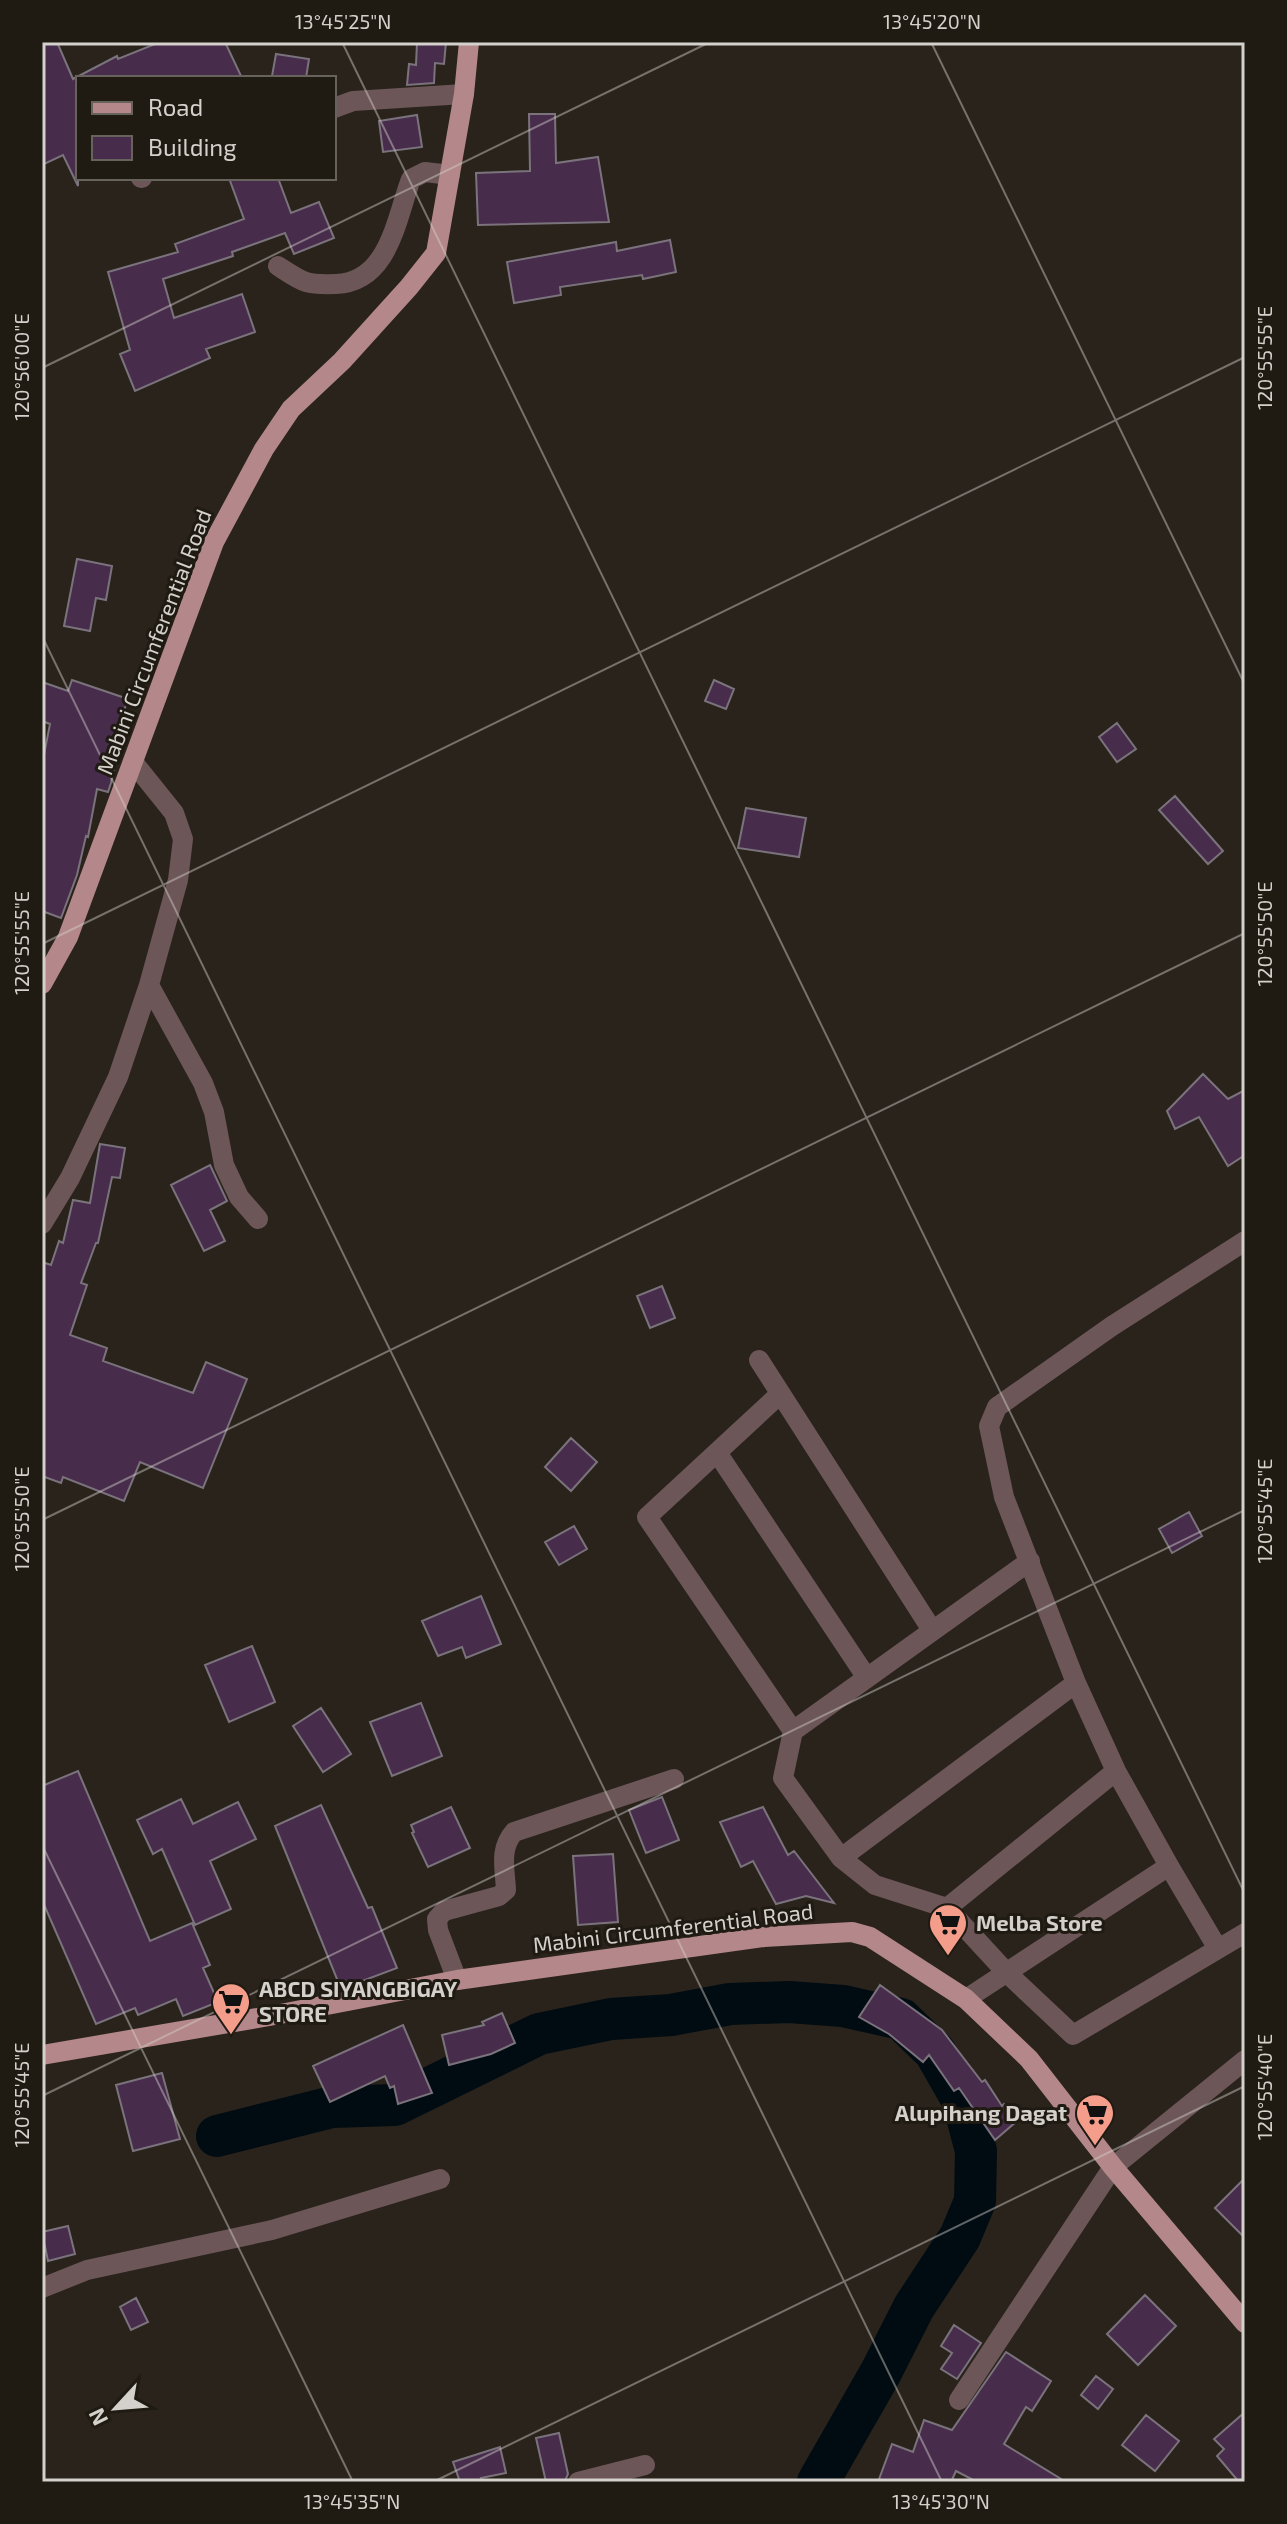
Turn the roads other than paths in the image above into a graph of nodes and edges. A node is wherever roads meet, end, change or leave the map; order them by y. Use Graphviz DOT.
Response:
graph roads {
  1 [pos="469,42"];
  2 [pos="464,94"];
  3 [pos="336,107"];
  4 [pos="450,175"];
  5 [pos="278,266"];
  6 [pos="133,762"];
  7 [pos="42,984"];
  8 [pos="149,985"];
  9 [pos="258,1219"];
  10 [pos="42,1224"];
  11 [pos="1245,1241"];
  12 [pos="759,1360"];
  13 [pos="780,1394"];
  14 [pos="718,1454"];
  15 [pos="1030,1561"];
  16 [pos="932,1630"];
  17 [pos="867,1678"];
  18 [pos="1076,1683"];
  19 [pos="793,1731"];
  20 [pos="1116,1771"];
  21 [pos="674,1779"];
  22 [pos="841,1858"];
  23 [pos="1169,1866"];
  24 [pos="947,1908"];
  25 [pos="1245,1933"];
  26 [pos="1218,1949"];
  27 [pos="1006,1972"];
  28 [pos="457,1980"];
  29 [pos="966,1999"];
  30 [pos="42,2055"];
  31 [pos="1245,2060"];
  32 [pos="1113,2167"];
  33 [pos="440,2179"];
  34 [pos="42,2288"];
  35 [pos="1245,2323"];
  36 [pos="959,2400"];
  37 [pos="645,2465"];
  38 [pos="578,2482"];
  1 -- 2 [label="main road, Mabini Circumferential Road"];
  2 -- 3 [label="street"];
  2 -- 4 [label="main road, Mabini Circumferential Road"];
  4 -- 5 [label="street"];
  4 -- 6 [label="main road, Mabini Circumferential Road"];
  6 -- 7 [label="main road, Mabini Circumferential Road"];
  6 -- 8 [label="street"];
  8 -- 9 [label="street"];
  8 -- 10 [label="street"];
  11 -- 15 [label="street"];
  12 -- 13 [label="street"];
  13 -- 14 [label="street"];
  13 -- 16 [label="street"];
  14 -- 17 [label="street"];
  14 -- 19 [label="street"];
  15 -- 16 [label="street"];
  15 -- 18 [label="street"];
  16 -- 17 [label="street"];
  17 -- 19 [label="street"];
  18 -- 20 [label="street"];
  18 -- 22 [label="street"];
  19 -- 22 [label="street"];
  20 -- 23 [label="street"];
  20 -- 24 [label="street"];
  21 -- 28 [label="street"];
  22 -- 24 [label="street"];
  23 -- 26 [label="street"];
  23 -- 27 [label="street"];
  24 -- 27 [label="street"];
  25 -- 26 [label="street"];
  26 -- 27 [label="street"];
  27 -- 29 [label="street"];
  28 -- 29 [label="main road, Mabini Circumferential Road"];
  28 -- 30 [label="main road, Mabini Circumferential Road"];
  29 -- 32 [label="main road, Mabini Circumferential Road"];
  31 -- 32 [label="street"];
  32 -- 35 [label="main road, Mabini Circumferential Road"];
  32 -- 36 [label="street"];
  33 -- 34 [label="street"];
  37 -- 38 [label="street"];
}
